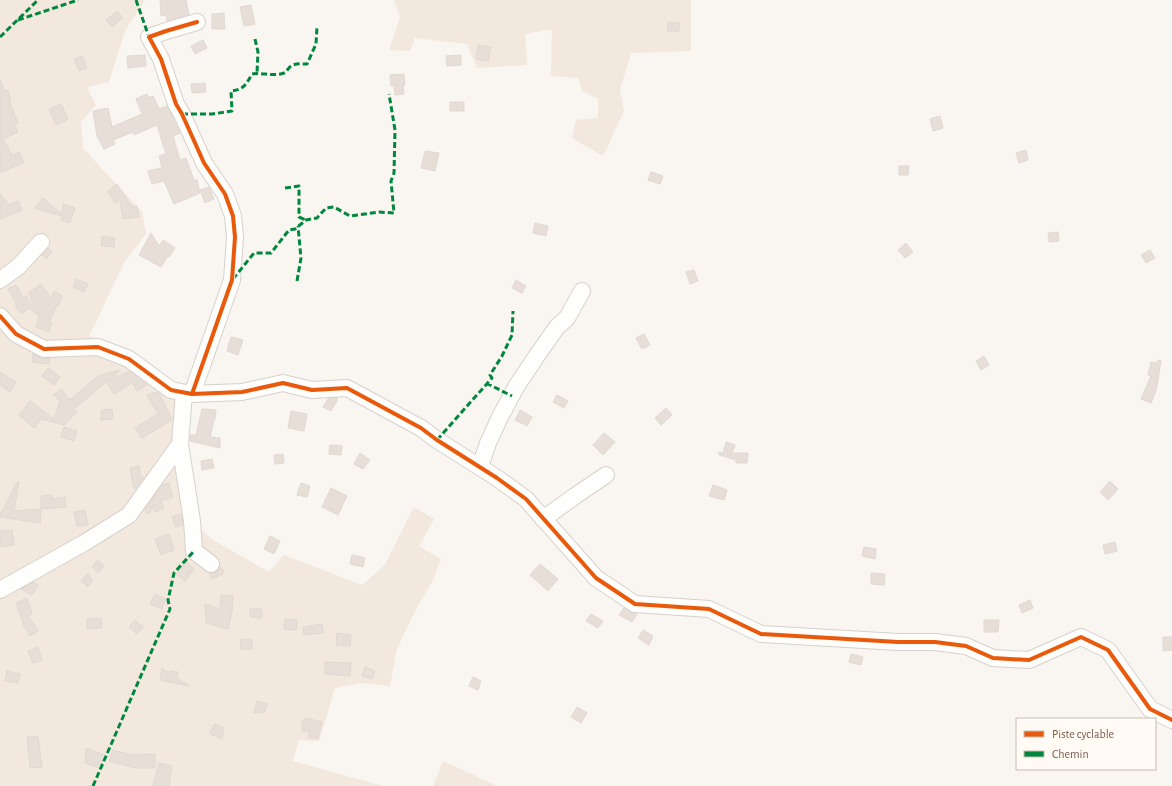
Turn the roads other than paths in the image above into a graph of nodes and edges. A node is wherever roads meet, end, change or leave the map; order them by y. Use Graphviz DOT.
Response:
graph roads {
  1 [pos="197,22"];
  2 [pos="41,242"];
  3 [pos="0,280"];
  4 [pos="582,291"];
  5 [pos="0,316"];
  6 [pos="188,394"];
  7 [pos="180,444"];
  8 [pos="480,467"];
  9 [pos="606,475"];
  10 [pos="543,519"];
  11 [pos="211,564"];
  12 [pos="0,590"];
  13 [pos="1172,720"];
  1 -- 6 [label="street"];
  2 -- 3 [label="street"];
  4 -- 8 [label="street"];
  5 -- 6 [label="street"];
  6 -- 7 [label="street"];
  6 -- 8 [label="street"];
  7 -- 11 [label="street"];
  7 -- 12 [label="street"];
  8 -- 10 [label="street"];
  9 -- 10 [label="street"];
  10 -- 13 [label="street"];
}
